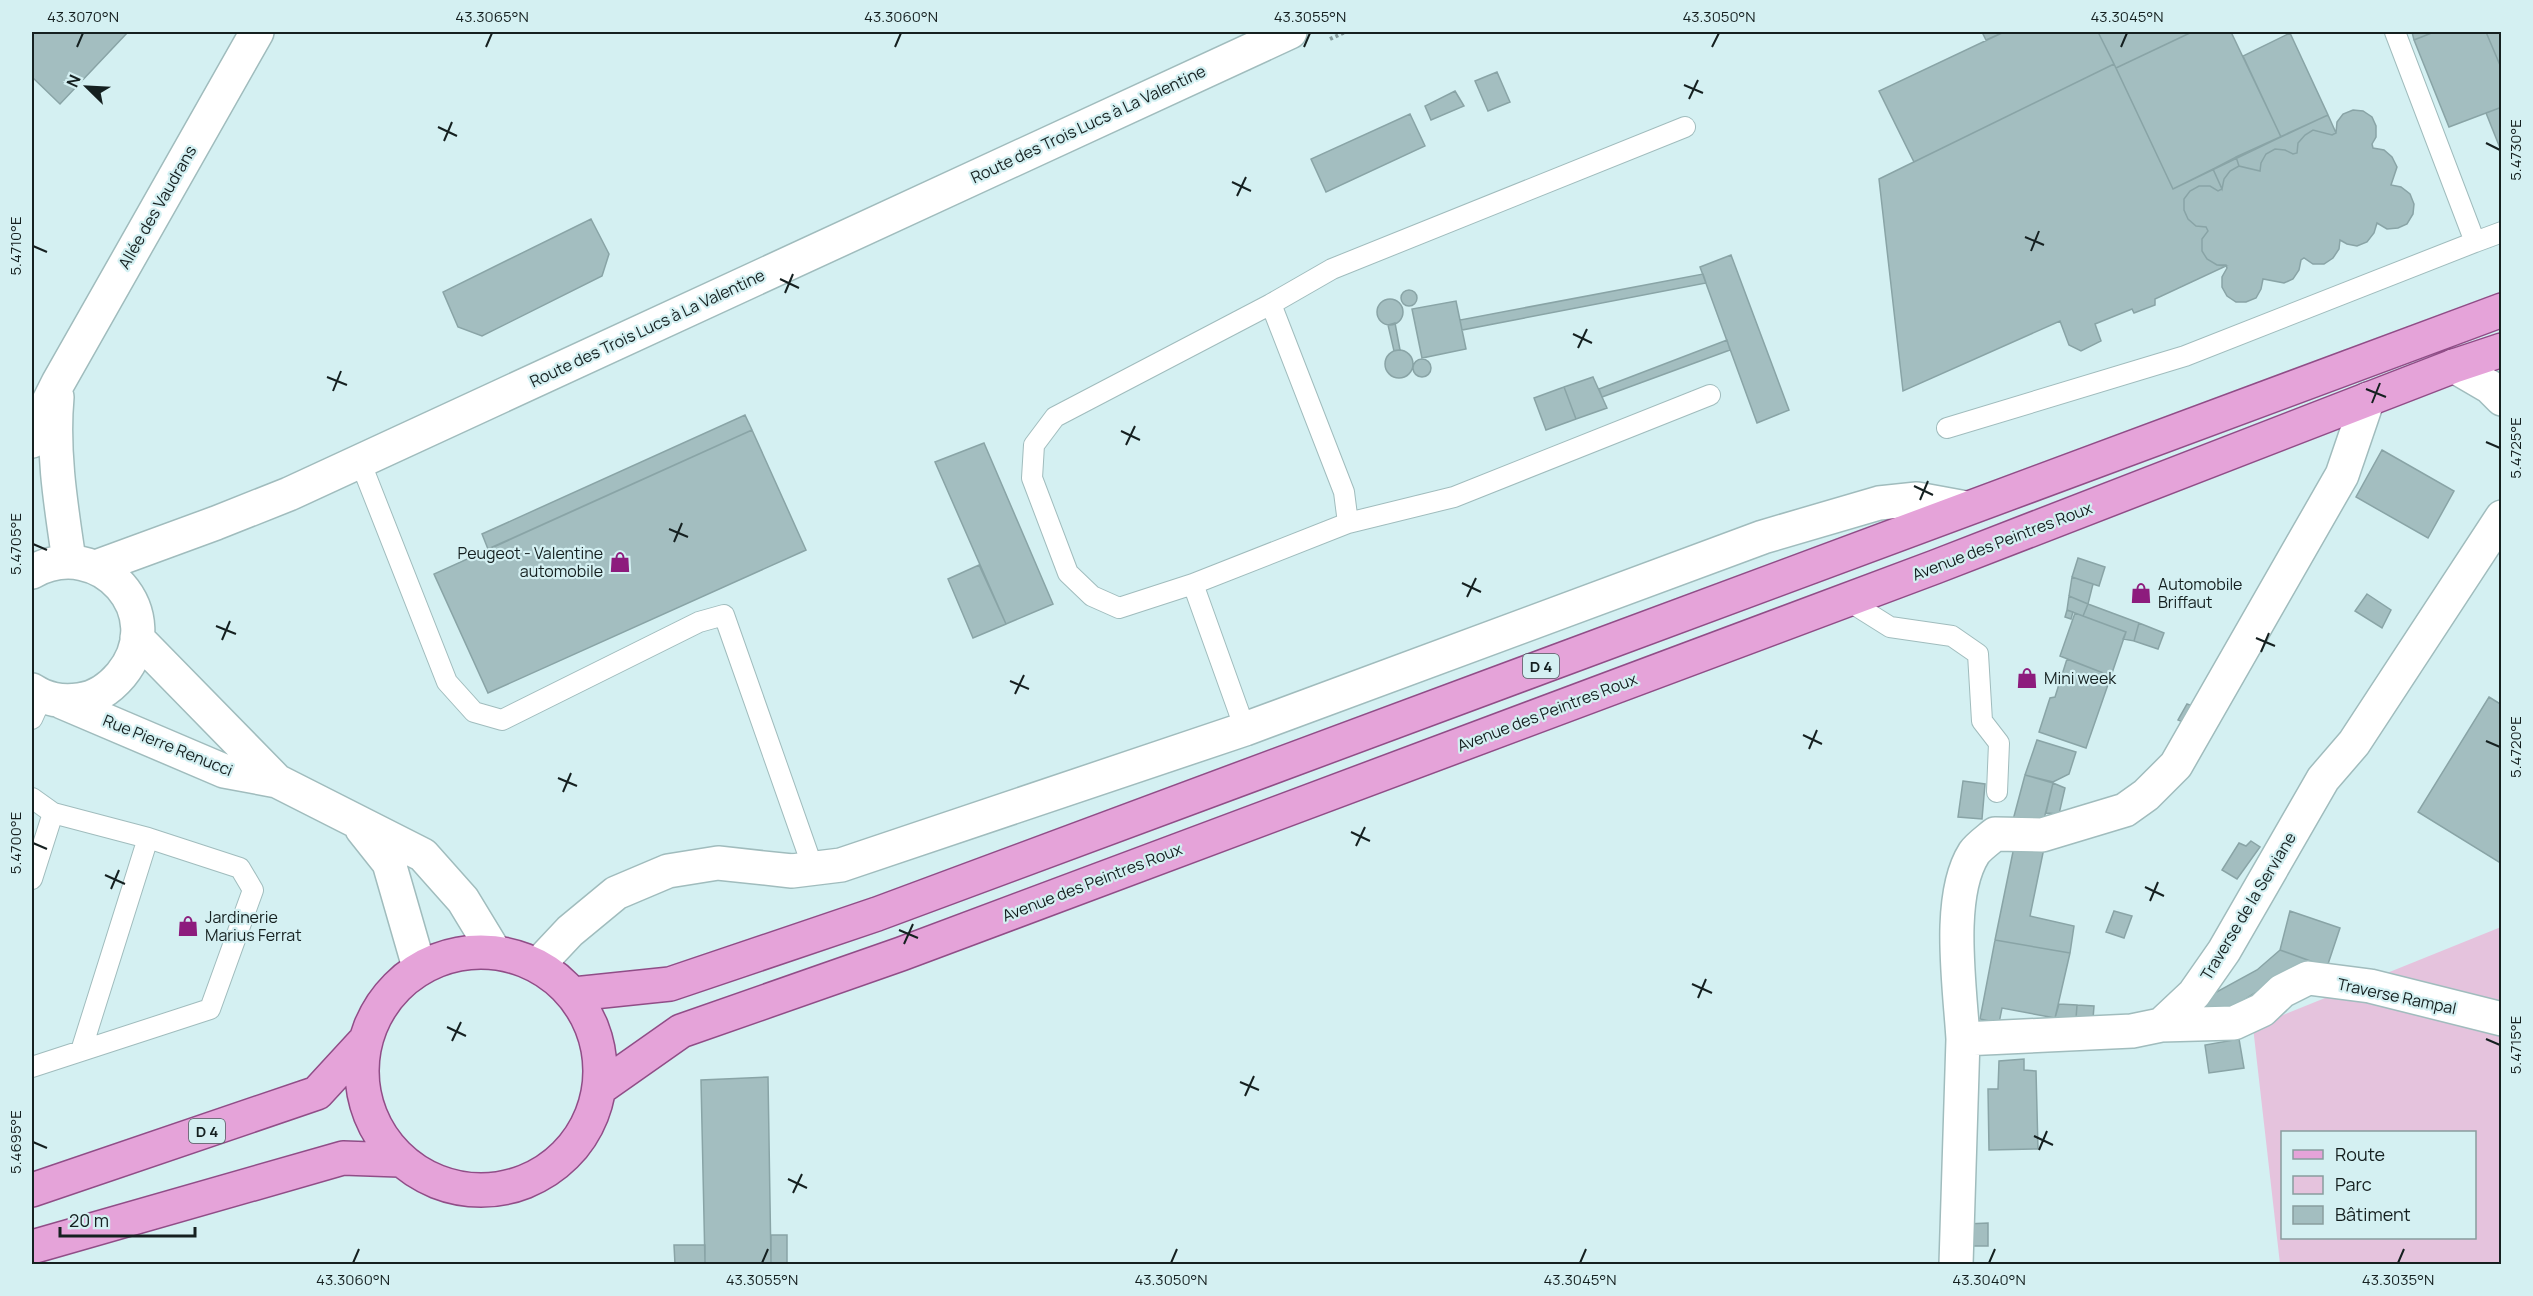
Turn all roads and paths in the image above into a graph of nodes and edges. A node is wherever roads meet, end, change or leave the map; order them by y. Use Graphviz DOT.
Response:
graph roads {
  1 [pos="257,32"];
  2 [pos="1290,32"];
  3 [pos="2395,32"];
  4 [pos="1685,127"];
  5 [pos="2502,232"];
  6 [pos="2475,242"];
  7 [pos="1271,304"];
  8 [pos="2502,310"];
  9 [pos="2502,350"];
  10 [pos="2454,366"];
  11 [pos="58,383"];
  12 [pos="1710,395"];
  13 [pos="2368,399"];
  14 [pos="2502,399"];
  15 [pos="1947,428"];
  16 [pos="32,441"];
  17 [pos="360,461"];
  18 [pos="1966,508"];
  19 [pos="2502,517"];
  20 [pos="1348,523"];
  21 [pos="83,563"];
  22 [pos="32,572"];
  23 [pos="1193,584"];
  24 [pos="1847,600"];
  25 [pos="137,638"];
  26 [pos="42,702"];
  27 [pos="1245,729"];
  28 [pos="277,781"];
  29 [pos="1997,792"];
  30 [pos="32,798"];
  31 [pos="53,813"];
  32 [pos="353,819"];
  33 [pos="148,838"];
  34 [pos="813,868"];
  35 [pos="32,879"];
  36 [pos="494,951"];
  37 [pos="538,964"];
  38 [pos="419,967"];
  39 [pos="574,994"];
  40 [pos="2502,1019"];
  41 [pos="2161,1025"];
  42 [pos="1963,1038"];
  43 [pos="363,1043"];
  44 [pos="81,1051"];
  45 [pos="32,1067"];
  46 [pos="600,1088"];
  47 [pos="399,1160"];
  48 [pos="32,1190"];
  49 [pos="32,1247"];
  50 [pos="1956,1264"];
  1 -- 11 [label="street, Allée des Vaudrans"];
  2 -- 17 [label="street, Route des Trois Lucs à La Valentine"];
  3 -- 6 [label="lane"];
  4 -- 7 [label="lane"];
  5 -- 6 [label="lane"];
  6 -- 15 [label="lane"];
  7 -- 20 [label="lane"];
  7 -- 23 [label="lane"];
  8 -- 18 [label="main road, D 4"];
  9 -- 10 [label="main road, Avenue des Peintres Roux"];
  10 -- 13 [label="main road, Avenue des Peintres Roux"];
  10 -- 14 [label="street"];
  11 -- 16 [label="street, Allée des Vaudrans"];
  11 -- 21 [label="street, Allée des Vaudrans"];
  12 -- 20 [label="lane"];
  13 -- 24 [label="main road, Avenue des Peintres Roux"];
  13 -- 42 [label="street"];
  17 -- 21 [label="street, Route des Trois Lucs à La Valentine"];
  17 -- 34 [label="lane"];
  18 -- 27 [label="street"];
  18 -- 39 [label="main road, D 4"];
  19 -- 41 [label="street, Traverse de la Serviane"];
  20 -- 23 [label="lane"];
  21 -- 22 [label="street, Route des Trois Lucs à La Valentine"];
  21 -- 25 [label="street"];
  23 -- 27 [label="lane"];
  24 -- 29 [label="lane"];
  24 -- 46 [label="main road, Avenue des Peintres Roux"];
  25 -- 26 [label="street"];
  25 -- 28 [label="street, Rue Pierre Renucci"];
  26 -- 28 [label="street, Rue Pierre Renucci"];
  27 -- 34 [label="street"];
  28 -- 32 [label="street, Rue Pierre Renucci"];
  30 -- 31 [label="lane"];
  31 -- 33 [label="lane"];
  31 -- 35 [label="lane"];
  32 -- 36 [label="street, Rue Pierre Renucci"];
  32 -- 38 [label="street, Rue Pierre Renucci"];
  33 -- 44 [label="lane"];
  33 -- 44 [label="lane"];
  34 -- 37 [label="street"];
  36 -- 37 [label="main road"];
  36 -- 38 [label="main road"];
  37 -- 39 [label="main road"];
  38 -- 43 [label="main road"];
  39 -- 46 [label="main road"];
  40 -- 41 [label="street, Traverse Rampal"];
  41 -- 42 [label="street"];
  42 -- 50 [label="street"];
  43 -- 47 [label="main road"];
  43 -- 48 [label="main road, D 4"];
  44 -- 45 [label="lane"];
  46 -- 47 [label="main road"];
  47 -- 49 [label="main road"];
}
